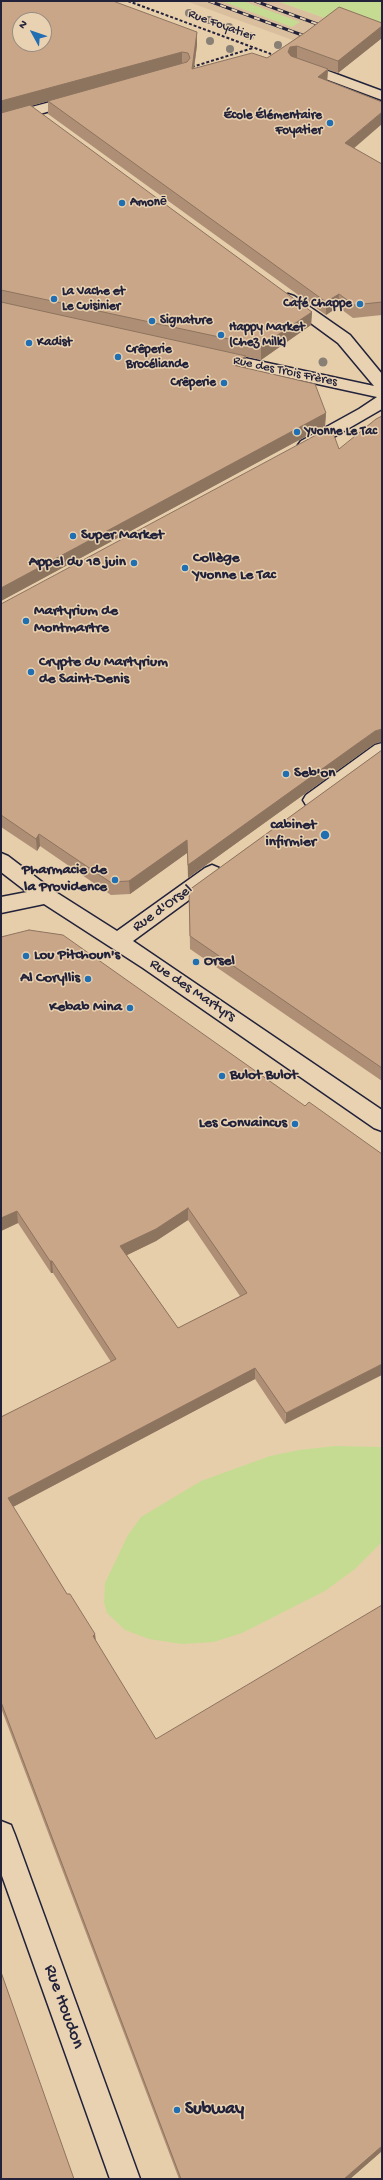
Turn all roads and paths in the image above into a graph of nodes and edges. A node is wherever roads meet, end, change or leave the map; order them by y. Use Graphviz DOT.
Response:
graph roads {
  1 [pos="128,1"];
  2 [pos="253,48"];
  3 [pos="263,51"];
  4 [pos="296,64"];
  5 [pos="187,69"];
  6 [pos="91,95"];
  7 [pos="382,96"];
  8 [pos="33,111"];
  9 [pos="1,120"];
  10 [pos="50,124"];
  11 [pos="273,288"];
  12 [pos="203,354"];
  13 [pos="382,385"];
  14 [pos="382,393"];
  15 [pos="382,401"];
  16 [pos="295,451"];
  17 [pos="382,750"];
  18 [pos="299,810"];
  19 [pos="1,861"];
  20 [pos="229,861"];
  21 [pos="47,896"];
  22 [pos="1,905"];
  23 [pos="118,941"];
  24 [pos="382,1122"];
  25 [pos="1,1834"];
  26 [pos="125,2179"];
  1 -- 2 [label="path, Rue Foyatier"];
  2 -- 3 [label="path, Rue Foyatier"];
  2 -- 5 [label="path"];
  4 -- 7 [label="street"];
  6 -- 8 [label="street"];
  8 -- 9 [label="street"];
  8 -- 10 [label="street"];
  11 -- 13 [label="street"];
  12 -- 14 [label="street, Rue des Trois Frères"];
  15 -- 16 [label="street"];
  17 -- 18 [label="street"];
  19 -- 21 [label="street, Rue des Martyrs"];
  20 -- 23 [label="street, Rue d'Orsel"];
  21 -- 22 [label="street"];
  21 -- 23 [label="street, Rue des Martyrs"];
  23 -- 24 [label="street, Rue des Martyrs"];
  25 -- 26 [label="street, Rue Houdon"];
}
